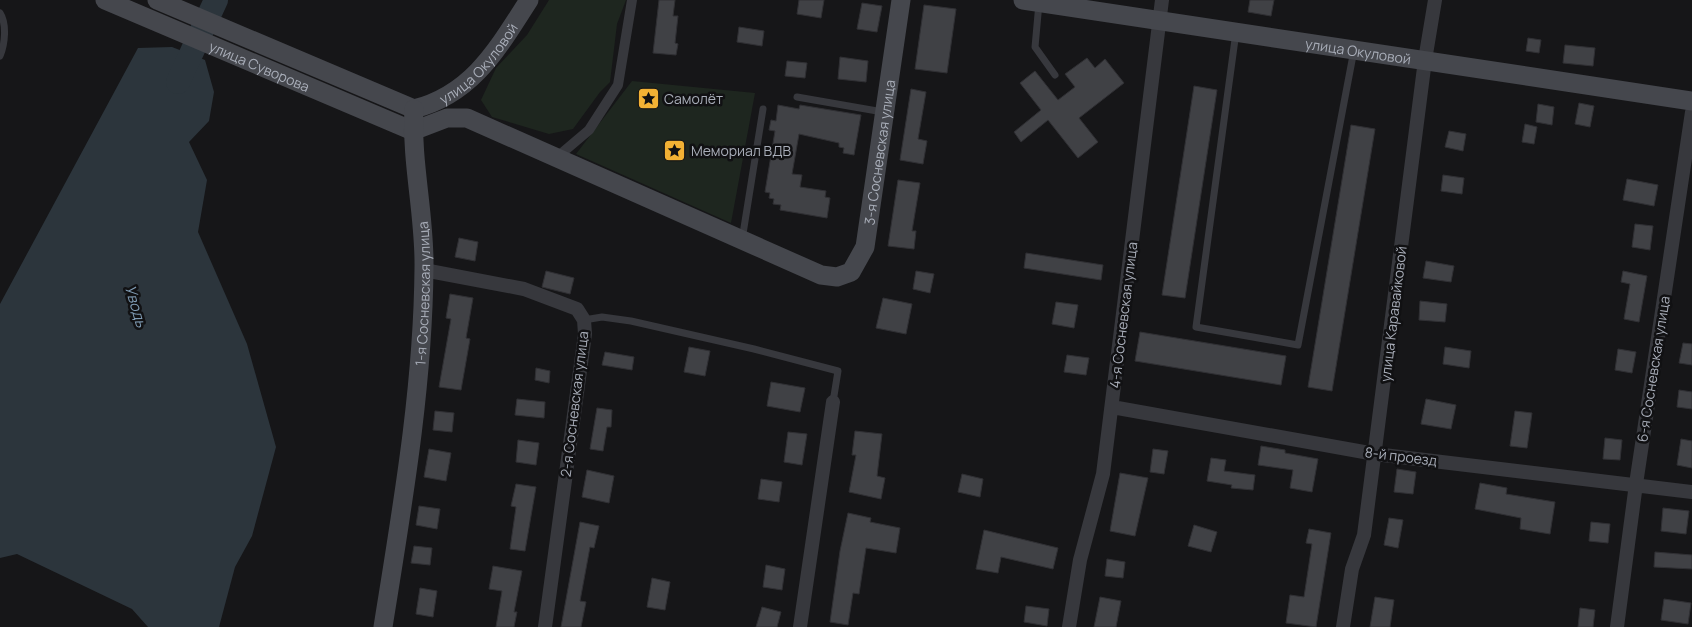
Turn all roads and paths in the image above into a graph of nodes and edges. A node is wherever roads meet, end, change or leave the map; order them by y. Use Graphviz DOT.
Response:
graph roads {
  1 [pos="157,0"];
  2 [pos="530,0"];
  3 [pos="632,0"];
  4 [pos="901,0"];
  5 [pos="1162,0"];
  6 [pos="1435,0"];
  7 [pos="1031,1"];
  8 [pos="111,3"];
  9 [pos="0,13"];
  10 [pos="1159,20"];
  11 [pos="1236,32"];
  12 [pos="1354,50"];
  13 [pos="0,56"];
  14 [pos="1426,60"];
  15 [pos="1055,76"];
  16 [pos="797,97"];
  17 [pos="1692,101"];
  18 [pos="763,109"];
  19 [pos="414,110"];
  20 [pos="1692,112"];
  21 [pos="886,113"];
  22 [pos="413,131"];
  23 [pos="556,158"];
  24 [pos="742,240"];
  25 [pos="424,270"];
  26 [pos="584,320"];
  27 [pos="833,402"];
  28 [pos="1112,407"];
  29 [pos="1376,454"];
  30 [pos="1636,484"];
  31 [pos="1692,492"];
  32 [pos="384,627"];
  33 [pos="546,627"];
  34 [pos="800,627"];
  35 [pos="1069,627"];
  36 [pos="1343,627"];
  37 [pos="1617,627"];
  1 -- 19 [label="main road, улица Суворова"];
  2 -- 19 [label="main road, улица Окуловой"];
  3 -- 23 [label="street"];
  4 -- 21 [label="main road, 3-я Сосневская улица"];
  5 -- 10 [label="street, 4-я Сосневская улица"];
  6 -- 14 [label="street, улица Каравайковой"];
  7 -- 10 [label="main road, улица Окуловой"];
  7 -- 15 [label="lane"];
  8 -- 22 [label="main road, улица Суворова"];
  9 -- 13 [label="lane"];
  10 -- 11 [label="main road, улица Окуловой"];
  10 -- 28 [label="street, 4-я Сосневская улица"];
  11 -- 12 [label="main road, улица Окуловой"];
  11 -- 12 [label="lane"];
  12 -- 14 [label="main road, улица Окуловой"];
  14 -- 17 [label="main road, улица Окуловой"];
  14 -- 29 [label="street, улица Каравайковой"];
  16 -- 21 [label="lane"];
  18 -- 24 [label="lane"];
  19 -- 22 [label="main road, 1-я Сосневская улица"];
  20 -- 30 [label="street, 6-я Сосневская улица"];
  21 -- 24 [label="main road, 3-я Сосневская улица"];
  22 -- 23 [label="main road"];
  22 -- 25 [label="main road, 1-я Сосневская улица"];
  23 -- 24 [label="main road"];
  25 -- 26 [label="street, 2-я Сосневская улица"];
  25 -- 32 [label="main road, 1-я Сосневская улица"];
  26 -- 27 [label="lane"];
  26 -- 33 [label="street, 2-я Сосневская улица"];
  27 -- 34 [label="street"];
  28 -- 29 [label="street, 8-й проезд"];
  28 -- 35 [label="street, 4-я Сосневская улица"];
  29 -- 30 [label="street, 8-й проезд"];
  29 -- 36 [label="street, улица Каравайковой"];
  30 -- 31 [label="street, 8-й проезд"];
  30 -- 37 [label="street, 6-я Сосневская улица"];
}
